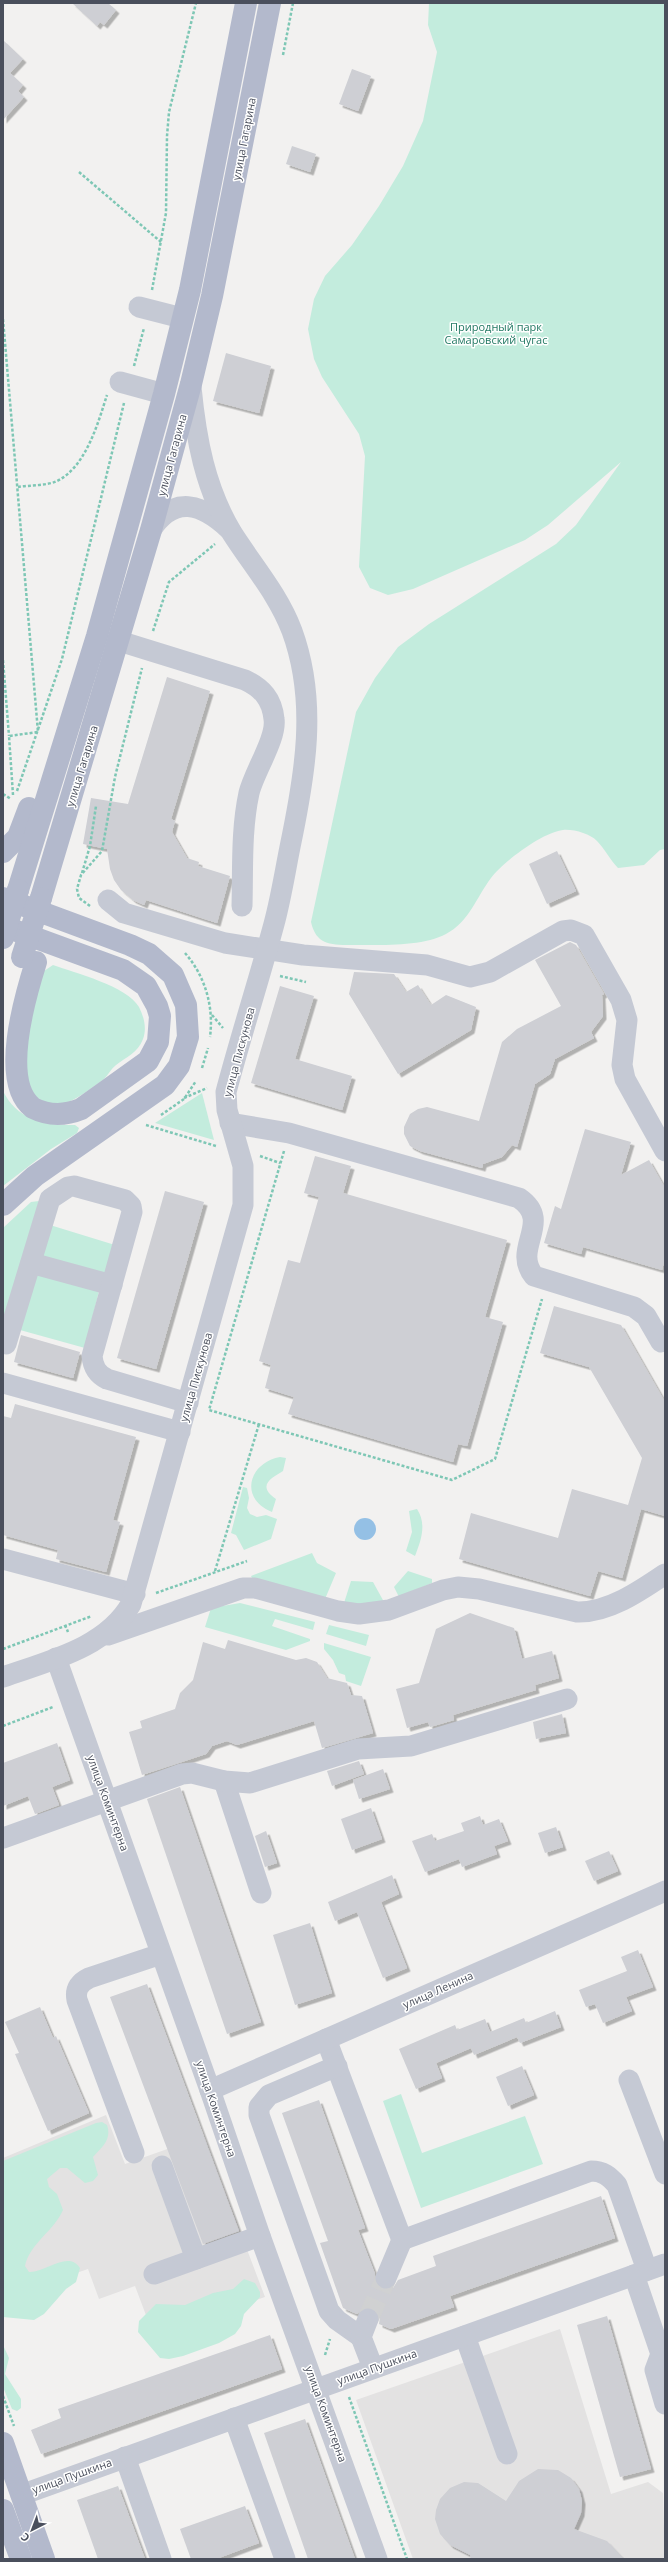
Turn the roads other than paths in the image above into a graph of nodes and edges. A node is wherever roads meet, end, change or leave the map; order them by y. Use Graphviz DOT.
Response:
graph roads {
  1 [pos="246,3"];
  2 [pos="270,3"];
  3 [pos="144,308"];
  4 [pos="182,318"];
  5 [pos="191,384"];
  6 [pos="119,387"];
  7 [pos="164,394"];
  8 [pos="151,530"];
  9 [pos="225,537"];
  10 [pos="97,636"];
  11 [pos="119,641"];
  12 [pos="3,852"];
  13 [pos="11,894"];
  14 [pos="108,900"];
  15 [pos="242,906"];
  16 [pos="3,926"];
  17 [pos="3,938"];
  18 [pos="267,950"];
  19 [pos="25,964"];
  20 [pos="3,1018"];
  21 [pos="230,1123"];
  22 [pos="665,1151"];
  23 [pos="3,1204"];
  24 [pos="31,1263"];
  25 [pos="112,1285"];
  26 [pos="664,1338"];
  27 [pos="6,1344"];
  28 [pos="3,1383"];
  29 [pos="188,1403"];
  30 [pos="180,1432"];
  31 [pos="3,1559"];
  32 [pos="665,1574"];
  33 [pos="137,1588"];
  34 [pos="170,1612"];
  35 [pos="97,1639"];
  36 [pos="65,1654"];
  37 [pos="3,1677"];
  38 [pos="567,1699"];
  39 [pos="224,1781"];
  40 [pos="106,1800"];
  41 [pos="3,1838"];
  42 [pos="665,1891"];
  43 [pos="261,1893"];
  44 [pos="161,1954"];
  45 [pos="326,2039"];
  46 [pos="337,2066"];
  47 [pos="629,2080"];
  48 [pos="210,2090"];
  49 [pos="134,2153"];
  50 [pos="162,2166"];
  51 [pos="665,2174"];
  52 [pos="260,2236"];
  53 [pos="402,2240"];
  54 [pos="196,2259"];
  55 [pos="649,2270"];
  56 [pos="154,2274"];
  57 [pos="386,2278"];
  58 [pos="465,2336"];
  59 [pos="663,2354"];
  60 [pos="373,2368"];
  61 [pos="317,2389"];
  62 [pos="665,2404"];
  63 [pos="234,2418"];
  64 [pos="3,2443"];
  65 [pos="507,2454"];
  66 [pos="125,2457"];
  67 [pos="21,2495"];
  68 [pos="3,2510"];
  69 [pos="20,2559"];
  70 [pos="44,2559"];
  71 [pos="161,2559"];
  72 [pos="285,2559"];
  73 [pos="377,2559"];
  1 -- 4 [label="main road"];
  2 -- 5 [label="main road, улица Гагарина"];
  3 -- 4 [label="street"];
  4 -- 7 [label="main road"];
  5 -- 8 [label="main road, улица Гагарина"];
  5 -- 9 [label="street, улица Пискунова"];
  6 -- 7 [label="street"];
  7 -- 10 [label="main road"];
  8 -- 9 [label="street, улица Пискунова"];
  8 -- 11 [label="main road, улица Гагарина"];
  9 -- 18 [label="street, улица Пискунова"];
  10 -- 12 [label="main road"];
  10 -- 13 [label="main road"];
  11 -- 15 [label="street"];
  11 -- 19 [label="main road, улица Гагарина, bridge"];
  13 -- 17 [label="main road, bridge"];
  13 -- 23 [label="main road"];
  14 -- 18 [label="street"];
  16 -- 19 [label="main road"];
  18 -- 21 [label="street, улица Пискунова"];
  18 -- 22 [label="street"];
  19 -- 20 [label="main road"];
  21 -- 26 [label="street"];
  21 -- 29 [label="street, улица Пискунова"];
  24 -- 25 [label="street"];
  24 -- 25 [label="street"];
  24 -- 27 [label="street"];
  25 -- 29 [label="street"];
  28 -- 30 [label="street"];
  29 -- 30 [label="street, улица Пискунова"];
  30 -- 33 [label="street, улица Пискунова"];
  31 -- 33 [label="street"];
  32 -- 34 [label="street"];
  33 -- 34 [label="street"];
  33 -- 35 [label="street, улица Пискунова"];
  34 -- 35 [label="street"];
  35 -- 36 [label="street, улица Пискунова"];
  36 -- 37 [label="street, улица Пискунова"];
  36 -- 40 [label="street, улица Коминтерна"];
  38 -- 39 [label="street"];
  39 -- 40 [label="street"];
  39 -- 43 [label="street"];
  40 -- 41 [label="street"];
  40 -- 44 [label="street, улица Коминтерна"];
  42 -- 45 [label="street, улица Ленина"];
  44 -- 48 [label="street, улица Коминтерна"];
  44 -- 49 [label="street"];
  45 -- 46 [label="street"];
  45 -- 48 [label="street, улица Ленина"];
  46 -- 53 [label="street"];
  46 -- 60 [label="street"];
  47 -- 51 [label="street"];
  48 -- 52 [label="street, улица Коминтерна"];
  50 -- 54 [label="street"];
  52 -- 54 [label="street"];
  52 -- 61 [label="street, улица Коминтерна"];
  53 -- 55 [label="street"];
  53 -- 57 [label="street"];
  54 -- 56 [label="street"];
  55 -- 58 [label="street, улица Пушкина"];
  55 -- 59 [label="street"];
  58 -- 60 [label="street, улица Пушкина"];
  58 -- 65 [label="street"];
  59 -- 62 [label="street"];
  60 -- 61 [label="street, улица Пушкина"];
  61 -- 63 [label="street, улица Пушкина"];
  61 -- 73 [label="street, улица Коминтерна"];
  63 -- 66 [label="street, улица Пушкина"];
  63 -- 72 [label="street"];
  64 -- 67 [label="main road"];
  66 -- 67 [label="street, улица Пушкина"];
  66 -- 71 [label="street"];
  67 -- 70 [label="main road"];
  68 -- 69 [label="main road"];
}
